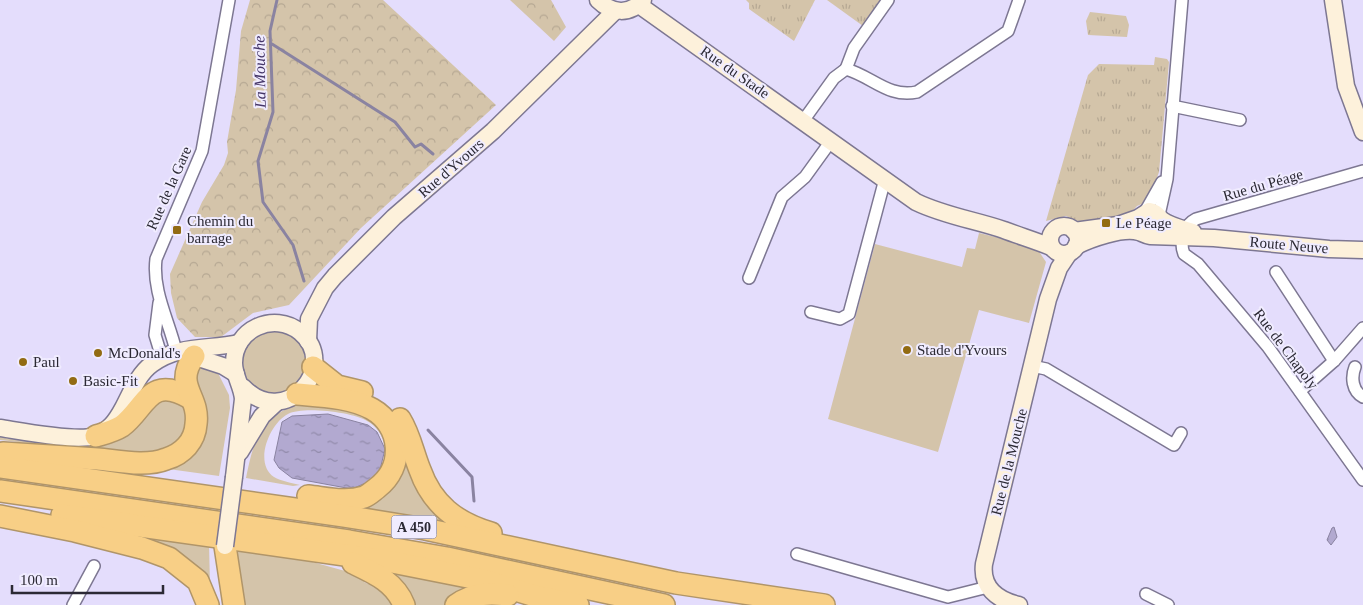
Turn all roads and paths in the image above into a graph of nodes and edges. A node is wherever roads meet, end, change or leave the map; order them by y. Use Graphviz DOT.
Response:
graph roads {
  1 [pos="230,0"];
  2 [pos="598,0"];
  3 [pos="888,0"];
  4 [pos="1019,0"];
  5 [pos="1182,0"];
  6 [pos="1333,0"];
  7 [pos="641,2"];
  8 [pos="615,11"];
  9 [pos="578,49"];
  10 [pos="846,69"];
  11 [pos="1172,106"];
  12 [pos="1240,120"];
  13 [pos="803,121"];
  14 [pos="1363,132"];
  15 [pos="831,141"];
  16 [pos="1363,171"];
  17 [pos="885,179"];
  18 [pos="1149,222"];
  19 [pos="1183,236"];
  20 [pos="1063,243"];
  21 [pos="1363,250"];
  22 [pos="1276,272"];
  23 [pos="749,278"];
  24 [pos="325,288"];
  25 [pos="160,298"];
  26 [pos="811,312"];
  27 [pos="284,324"];
  28 [pos="1363,328"];
  29 [pos="308,341"];
  30 [pos="239,343"];
  31 [pos="1344,351"];
  32 [pos="184,353"];
  33 [pos="1334,361"];
  34 [pos="1032,366"];
  35 [pos="313,367"];
  36 [pos="1359,368"];
  37 [pos="239,381"];
  38 [pos="1300,390"];
  39 [pos="297,394"];
  40 [pos="1363,397"];
  41 [pos="190,398"];
  42 [pos="276,403"];
  43 [pos="0,428"];
  44 [pos="1181,433"];
  45 [pos="96,436"];
  46 [pos="238,456"];
  47 [pos="1,457"];
  48 [pos="1363,480"];
  49 [pos="0,491"];
  50 [pos="0,506"];
  51 [pos="0,516"];
  52 [pos="224,546"];
  53 [pos="796,554"];
  54 [pos="334,555"];
  55 [pos="553,558"];
  56 [pos="94,566"];
  57 [pos="988,587"];
  58 [pos="1146,594"];
  59 [pos="535,596"];
  60 [pos="229,602"];
  61 [pos="73,605"];
  62 [pos="208,605"];
  63 [pos="404,605"];
  64 [pos="456,605"];
  65 [pos="578,605"];
  66 [pos="664,605"];
  67 [pos="824,605"];
  68 [pos="1019,605"];
  69 [pos="1168,605"];
  1 -- 25 [label="street, Rue de la Gare"];
  2 -- 8 [label="main road"];
  2 -- 9 [label="main road"];
  3 -- 10 [label="street"];
  4 -- 10 [label="street"];
  5 -- 11 [label="street"];
  6 -- 14 [label="main road"];
  7 -- 8 [label="main road"];
  7 -- 13 [label="main road, Rue du Stade"];
  8 -- 9 [label="main road, Rue d'Yvours"];
  9 -- 24 [label="main road, Rue d'Yvours"];
  10 -- 13 [label="street"];
  11 -- 12 [label="street"];
  11 -- 18 [label="street"];
  13 -- 15 [label="main road, Rue du Stade"];
  15 -- 17 [label="main road, Rue du Stade"];
  15 -- 23 [label="street"];
  16 -- 19 [label="street, Rue du Péage"];
  17 -- 20 [label="main road, Rue du Stade"];
  17 -- 26 [label="street"];
  18 -- 19 [label="main road, Route Neuve"];
  18 -- 20 [label="main road, Route Neuve"];
  19 -- 21 [label="main road, Route Neuve"];
  19 -- 38 [label="street, Rue de Chapoly"];
  20 -- 34 [label="main road, Rue de la Mouche"];
  22 -- 33 [label="street"];
  24 -- 27 [label="main road"];
  24 -- 29 [label="main road"];
  25 -- 32 [label="street, Rue de la Gare"];
  25 -- 32 [label="street, Rue de la Gare"];
  27 -- 29 [label="main road"];
  27 -- 30 [label="main road"];
  28 -- 31 [label="street"];
  29 -- 35 [label="main road"];
  30 -- 32 [label="main road"];
  30 -- 37 [label="main road"];
  31 -- 33 [label="street"];
  31 -- 36 [label="street"];
  32 -- 37 [label="main road"];
  32 -- 41 [label="highway"];
  32 -- 45 [label="main road"];
  33 -- 38 [label="street"];
  34 -- 44 [label="street"];
  34 -- 57 [label="main road, Rue de la Mouche"];
  35 -- 39 [label="main road"];
  35 -- 55 [label="highway"];
  36 -- 40 [label="street"];
  37 -- 42 [label="main road"];
  37 -- 46 [label="main road"];
  38 -- 48 [label="street, Rue de Chapoly"];
  39 -- 42 [label="main road"];
  39 -- 47 [label="highway"];
  41 -- 45 [label="highway"];
  41 -- 47 [label="highway"];
  42 -- 46 [label="main road"];
  43 -- 45 [label="main road"];
  46 -- 52 [label="main road, bridge"];
  47 -- 55 [label="highway, A 450"];
  49 -- 66 [label="highway, A 450"];
  50 -- 54 [label="highway"];
  51 -- 62 [label="highway"];
  52 -- 60 [label="highway"];
  53 -- 57 [label="street"];
  54 -- 59 [label="highway"];
  54 -- 63 [label="highway"];
  55 -- 67 [label="highway, A 450"];
  56 -- 61 [label="street"];
  57 -- 68 [label="main road"];
  58 -- 69 [label="street"];
  59 -- 64 [label="highway"];
  59 -- 65 [label="highway"];
}
